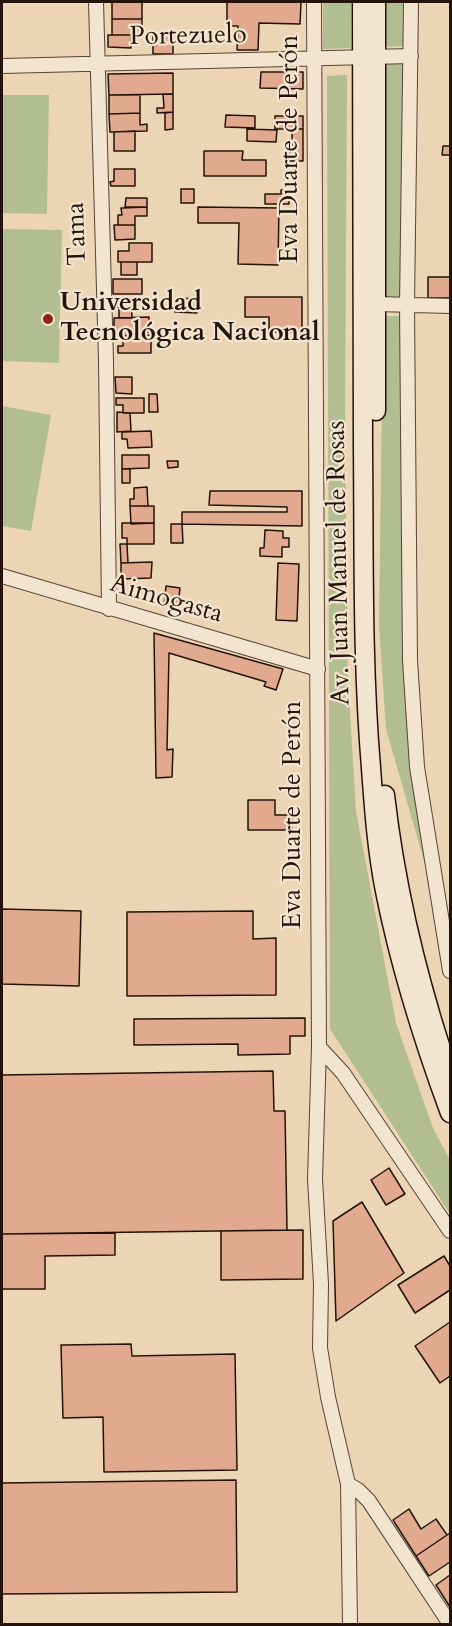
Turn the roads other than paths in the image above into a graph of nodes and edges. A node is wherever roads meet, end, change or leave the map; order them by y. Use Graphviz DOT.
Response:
graph roads {
  1 [pos="96,2"];
  2 [pos="314,2"];
  3 [pos="362,2"];
  4 [pos="376,2"];
  5 [pos="411,2"];
  6 [pos="411,56"];
  7 [pos="314,57"];
  8 [pos="369,58"];
  9 [pos="98,63"];
  10 [pos="2,66"];
  11 [pos="377,304"];
  12 [pos="408,306"];
  13 [pos="450,306"];
  14 [pos="2,576"];
  15 [pos="109,609"];
  16 [pos="318,669"];
  17 [pos="450,971"];
  18 [pos="319,1047"];
  19 [pos="450,1076"];
  20 [pos="450,1113"];
  21 [pos="450,1231"];
  22 [pos="348,1484"];
  23 [pos="350,1624"];
  24 [pos="450,1624"];
  1 -- 9 [label="street, Tama"];
  2 -- 7 [label="street, Eva Duarte de Perón"];
  3 -- 8 [label="main road, Av. Juan Manuel de Rosas"];
  4 -- 8 [label="main road, Av. Juan Manuel de Rosas"];
  5 -- 6 [label="street"];
  6 -- 8 [label="street, Portezuelo"];
  6 -- 12 [label="street"];
  7 -- 8 [label="street, Portezuelo"];
  7 -- 9 [label="street, Portezuelo"];
  7 -- 16 [label="street, Eva Duarte de Perón"];
  8 -- 11 [label="main road, Av. Juan Manuel de Rosas"];
  8 -- 20 [label="main road, Av. Juan Manuel de Rosas"];
  9 -- 10 [label="street, Portezuelo"];
  9 -- 15 [label="street, Tama"];
  11 -- 12 [label="street"];
  11 -- 19 [label="main road, Av. Juan Manuel de Rosas"];
  12 -- 13 [label="street"];
  12 -- 17 [label="street"];
  14 -- 15 [label="street, Aimogasta"];
  15 -- 16 [label="street, Aimogasta"];
  16 -- 18 [label="street, Eva Duarte de Perón"];
  18 -- 21 [label="street"];
  18 -- 22 [label="street, Eva Duarte de Perón"];
  22 -- 23 [label="street, Eva Duarte de Perón"];
  22 -- 24 [label="street"];
}
